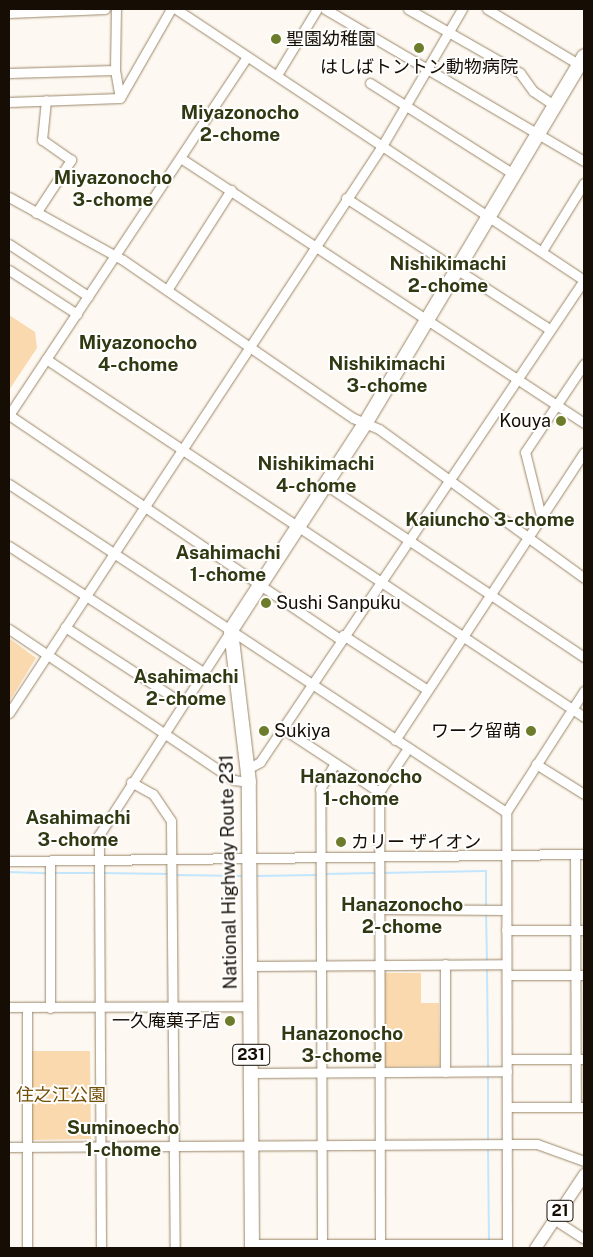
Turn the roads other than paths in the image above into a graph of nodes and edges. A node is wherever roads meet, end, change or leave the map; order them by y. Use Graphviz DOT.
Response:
graph roads {
  1 [pos="105,9"];
  2 [pos="116,9"];
  3 [pos="171,9"];
  4 [pos="176,9"];
  5 [pos="317,9"];
  6 [pos="325,9"];
  7 [pos="408,9"];
  8 [pos="462,9"];
  9 [pos="487,9"];
  10 [pos="9,13"];
  11 [pos="448,32"];
  12 [pos="247,57"];
  13 [pos="583,63"];
  14 [pos="426,69"];
  15 [pos="115,70"];
  16 [pos="9,73"];
  17 [pos="277,75"];
  18 [pos="370,83"];
  19 [pos="120,98"];
  20 [pos="46,100"];
  21 [pos="9,102"];
  22 [pos="406,105"];
  23 [pos="555,106"];
  24 [pos="538,134"];
  25 [pos="382,146"];
  26 [pos="182,159"];
  27 [pos="584,161"];
  28 [pos="515,175"];
  29 [pos="584,183"];
  30 [pos="231,190"];
  31 [pos="9,197"];
  32 [pos="346,198"];
  33 [pos="36,212"];
  34 [pos="490,217"];
  35 [pos="315,243"];
  36 [pos="9,244"];
  37 [pos="542,251"];
  38 [pos="115,257"];
  39 [pos="9,270"];
  40 [pos="457,271"];
  41 [pos="584,280"];
  42 [pos="167,290"];
  43 [pos="88,296"];
  44 [pos="77,314"];
  45 [pos="428,318"];
  46 [pos="550,330"];
  47 [pos="249,346"];
  48 [pos="46,360"];
  49 [pos="584,364"];
  50 [pos="516,376"];
  51 [pos="557,404"];
  52 [pos="9,415"];
  53 [pos="584,423"];
  54 [pos="365,424"];
  55 [pos="182,450"];
  56 [pos="584,452"];
  57 [pos="447,478"];
  58 [pos="9,484"];
  59 [pos="326,485"];
  60 [pos="145,507"];
  61 [pos="541,516"];
  62 [pos="298,528"];
  63 [pos="527,536"];
  64 [pos="406,539"];
  65 [pos="9,546"];
  66 [pos="114,553"];
  67 [pos="584,578"];
  68 [pos="378,582"];
  69 [pos="262,584"];
  70 [pos="489,594"];
  71 [pos="86,596"];
  72 [pos="65,627"];
  73 [pos="9,629"];
  74 [pos="231,630"];
  75 [pos="462,636"];
  76 [pos="341,637"];
  77 [pos="46,656"];
  78 [pos="584,657"];
  79 [pos="203,672"];
  80 [pos="311,683"];
  81 [pos="426,689"];
  82 [pos="584,691"];
  83 [pos="182,703"];
  84 [pos="572,709"];
  85 [pos="9,713"];
  86 [pos="584,717"];
  87 [pos="282,728"];
  88 [pos="163,731"];
  89 [pos="395,740"];
  90 [pos="408,748"];
  91 [pos="335,763"];
  92 [pos="536,764"];
  93 [pos="248,776"];
  94 [pos="131,782"];
  95 [pos="379,792"];
  96 [pos="584,794"];
  97 [pos="506,812"];
  98 [pos="579,854"];
  99 [pos="505,855"];
  100 [pos="379,858"];
  101 [pos="98,860"];
  102 [pos="173,860"];
  103 [pos="319,860"];
  104 [pos="9,861"];
  105 [pos="50,861"];
  106 [pos="250,861"];
  107 [pos="379,909"];
  108 [pos="506,910"];
  109 [pos="506,930"];
  110 [pos="580,930"];
  111 [pos="379,964"];
  112 [pos="444,964"];
  113 [pos="506,964"];
  114 [pos="320,965"];
  115 [pos="250,966"];
  116 [pos="507,975"];
  117 [pos="580,975"];
  118 [pos="174,1006"];
  119 [pos="251,1006"];
  120 [pos="9,1007"];
  121 [pos="100,1007"];
  122 [pos="27,1008"];
  123 [pos="50,1008"];
  124 [pos="580,1059"];
  125 [pos="507,1060"];
  126 [pos="507,1071"];
  127 [pos="320,1072"];
  128 [pos="379,1072"];
  129 [pos="445,1072"];
  130 [pos="251,1073"];
  131 [pos="580,1107"];
  132 [pos="508,1108"];
  133 [pos="508,1145"];
  134 [pos="251,1146"];
  135 [pos="380,1146"];
  136 [pos="9,1147"];
  137 [pos="27,1147"];
  138 [pos="100,1147"];
  139 [pos="172,1147"];
  140 [pos="321,1147"];
  141 [pos="584,1161"];
  142 [pos="584,1174"];
  143 [pos="554,1220"];
  144 [pos="584,1239"];
  145 [pos="380,1245"];
  146 [pos="252,1246"];
  147 [pos="507,1246"];
  148 [pos="322,1247"];
  149 [pos="464,1247"];
  150 [pos="27,1248"];
  151 [pos="100,1248"];
  152 [pos="175,1248"];
  153 [pos="535,1248"];
  1 -- 10 [label="street"];
  2 -- 15 [label="street"];
  3 -- 19 [label="street"];
  4 -- 12 [label="street"];
  5 -- 17 [label="street"];
  6 -- 14 [label="street"];
  7 -- 11 [label="street"];
  8 -- 11 [label="street"];
  9 -- 13 [label="street"];
  11 -- 14 [label="street"];
  11 -- 23 [label="street"];
  12 -- 17 [label="street"];
  12 -- 26 [label="street"];
  13 -- 23 [label="highway"];
  14 -- 22 [label="street"];
  14 -- 24 [label="street"];
  15 -- 16 [label="street"];
  15 -- 19 [label="street"];
  17 -- 25 [label="street"];
  18 -- 22 [label="street"];
  19 -- 20 [label="street"];
  20 -- 21 [label="street"];
  20 -- 33 [label="street"];
  22 -- 25 [label="street"];
  22 -- 28 [label="street"];
  23 -- 24 [label="highway"];
  24 -- 27 [label="street"];
  24 -- 28 [label="highway"];
  25 -- 32 [label="street"];
  25 -- 34 [label="street"];
  26 -- 30 [label="street"];
  26 -- 38 [label="street"];
  28 -- 34 [label="highway"];
  29 -- 37 [label="street"];
  30 -- 35 [label="street"];
  30 -- 42 [label="street"];
  31 -- 33 [label="street"];
  32 -- 35 [label="street"];
  32 -- 40 [label="street"];
  33 -- 38 [label="street"];
  34 -- 37 [label="street"];
  34 -- 40 [label="highway"];
  35 -- 45 [label="street"];
  35 -- 47 [label="street"];
  36 -- 43 [label="street"];
  37 -- 41 [label="street"];
  38 -- 42 [label="street"];
  38 -- 43 [label="street"];
  39 -- 44 [label="street"];
  40 -- 45 [label="highway"];
  40 -- 46 [label="street"];
  41 -- 46 [label="street"];
  42 -- 47 [label="street"];
  43 -- 44 [label="street"];
  44 -- 48 [label="street"];
  45 -- 50 [label="street"];
  45 -- 54 [label="highway"];
  46 -- 50 [label="street"];
  47 -- 54 [label="street"];
  47 -- 55 [label="street"];
  48 -- 52 [label="street"];
  48 -- 55 [label="street"];
  49 -- 51 [label="street"];
  50 -- 51 [label="street"];
  50 -- 57 [label="street"];
  51 -- 53 [label="street"];
  51 -- 61 [label="street"];
  52 -- 60 [label="street"];
  54 -- 57 [label="street"];
  54 -- 59 [label="highway"];
  55 -- 60 [label="street"];
  55 -- 62 [label="street"];
  56 -- 61 [label="street"];
  57 -- 63 [label="street"];
  57 -- 64 [label="street"];
  58 -- 66 [label="street"];
  59 -- 62 [label="highway"];
  59 -- 64 [label="street"];
  60 -- 66 [label="street"];
  60 -- 69 [label="street"];
  61 -- 63 [label="street"];
  62 -- 68 [label="street"];
  62 -- 69 [label="highway"];
  63 -- 67 [label="street"];
  63 -- 70 [label="street"];
  64 -- 68 [label="street"];
  64 -- 70 [label="street"];
  65 -- 71 [label="street"];
  66 -- 71 [label="street"];
  66 -- 74 [label="street"];
  68 -- 75 [label="street"];
  68 -- 76 [label="street"];
  69 -- 74 [label="highway"];
  69 -- 76 [label="street"];
  70 -- 75 [label="street"];
  70 -- 78 [label="street"];
  71 -- 72 [label="street"];
  71 -- 79 [label="street"];
  72 -- 77 [label="street"];
  72 -- 83 [label="street"];
  73 -- 77 [label="street"];
  74 -- 79 [label="street"];
  74 -- 80 [label="street"];
  74 -- 93 [label="highway, National Highway Route 231 / 231"];
  75 -- 81 [label="street"];
  75 -- 84 [label="street"];
  76 -- 80 [label="street"];
  76 -- 81 [label="street"];
  77 -- 85 [label="street"];
  77 -- 88 [label="street"];
  79 -- 83 [label="street"];
  80 -- 87 [label="street"];
  80 -- 89 [label="street"];
  81 -- 89 [label="street"];
  82 -- 84 [label="street"];
  83 -- 88 [label="street"];
  84 -- 86 [label="street"];
  84 -- 92 [label="street"];
  87 -- 91 [label="street"];
  87 -- 93 [label="street"];
  88 -- 93 [label="street"];
  88 -- 94 [label="street"];
  89 -- 90 [label="street"];
  90 -- 95 [label="street"];
  90 -- 97 [label="street"];
  91 -- 95 [label="street"];
  91 -- 103 [label="street"];
  92 -- 96 [label="street"];
  92 -- 97 [label="street"];
  93 -- 106 [label="highway, National Highway Route 231 / 231"];
  94 -- 101 [label="street"];
  94 -- 102 [label="street"];
  95 -- 100 [label="street"];
  97 -- 99 [label="street"];
  98 -- 99 [label="street"];
  98 -- 110 [label="street"];
  99 -- 100 [label="street"];
  99 -- 108 [label="street"];
  100 -- 103 [label="street"];
  100 -- 107 [label="street"];
  101 -- 102 [label="street"];
  101 -- 105 [label="street"];
  101 -- 121 [label="street"];
  102 -- 106 [label="street"];
  102 -- 118 [label="street"];
  103 -- 106 [label="street"];
  103 -- 114 [label="street"];
  104 -- 105 [label="street"];
  105 -- 123 [label="street"];
  106 -- 115 [label="highway, National Highway Route 231 / 231"];
  107 -- 108 [label="street"];
  107 -- 111 [label="street"];
  108 -- 109 [label="street"];
  109 -- 110 [label="street"];
  109 -- 113 [label="street"];
  110 -- 117 [label="street"];
  111 -- 112 [label="street"];
  111 -- 114 [label="street"];
  111 -- 128 [label="street"];
  112 -- 113 [label="street"];
  112 -- 129 [label="street"];
  113 -- 116 [label="street"];
  114 -- 115 [label="street"];
  114 -- 127 [label="street"];
  115 -- 119 [label="highway, National Highway Route 231 / 231"];
  116 -- 117 [label="street"];
  116 -- 125 [label="street"];
  117 -- 124 [label="street"];
  118 -- 119 [label="street"];
  118 -- 121 [label="street"];
  118 -- 139 [label="street"];
  119 -- 130 [label="highway, National Highway Route 231 / 231"];
  120 -- 122 [label="street"];
  121 -- 123 [label="street"];
  121 -- 138 [label="street"];
  122 -- 123 [label="street"];
  122 -- 137 [label="street"];
  124 -- 125 [label="street"];
  124 -- 131 [label="street"];
  125 -- 126 [label="street"];
  126 -- 129 [label="street"];
  126 -- 132 [label="street"];
  127 -- 128 [label="street"];
  127 -- 130 [label="street"];
  127 -- 140 [label="street"];
  128 -- 129 [label="street"];
  128 -- 135 [label="street"];
  130 -- 134 [label="highway, National Highway Route 231 / 231"];
  131 -- 132 [label="street"];
  132 -- 133 [label="street"];
  133 -- 135 [label="street"];
  133 -- 141 [label="street"];
  133 -- 147 [label="street"];
  134 -- 139 [label="street"];
  134 -- 140 [label="street"];
  134 -- 146 [label="highway, National Highway Route 231 / 231"];
  135 -- 140 [label="street"];
  135 -- 145 [label="street"];
  136 -- 137 [label="street"];
  137 -- 138 [label="street"];
  137 -- 150 [label="street"];
  138 -- 139 [label="street"];
  138 -- 151 [label="street"];
  139 -- 152 [label="street"];
  140 -- 148 [label="street"];
  142 -- 143 [label="main road, 21"];
  143 -- 144 [label="street"];
  143 -- 153 [label="main road, 21"];
  145 -- 148 [label="street"];
  145 -- 149 [label="street"];
  146 -- 148 [label="street"];
  147 -- 149 [label="street"];
}
